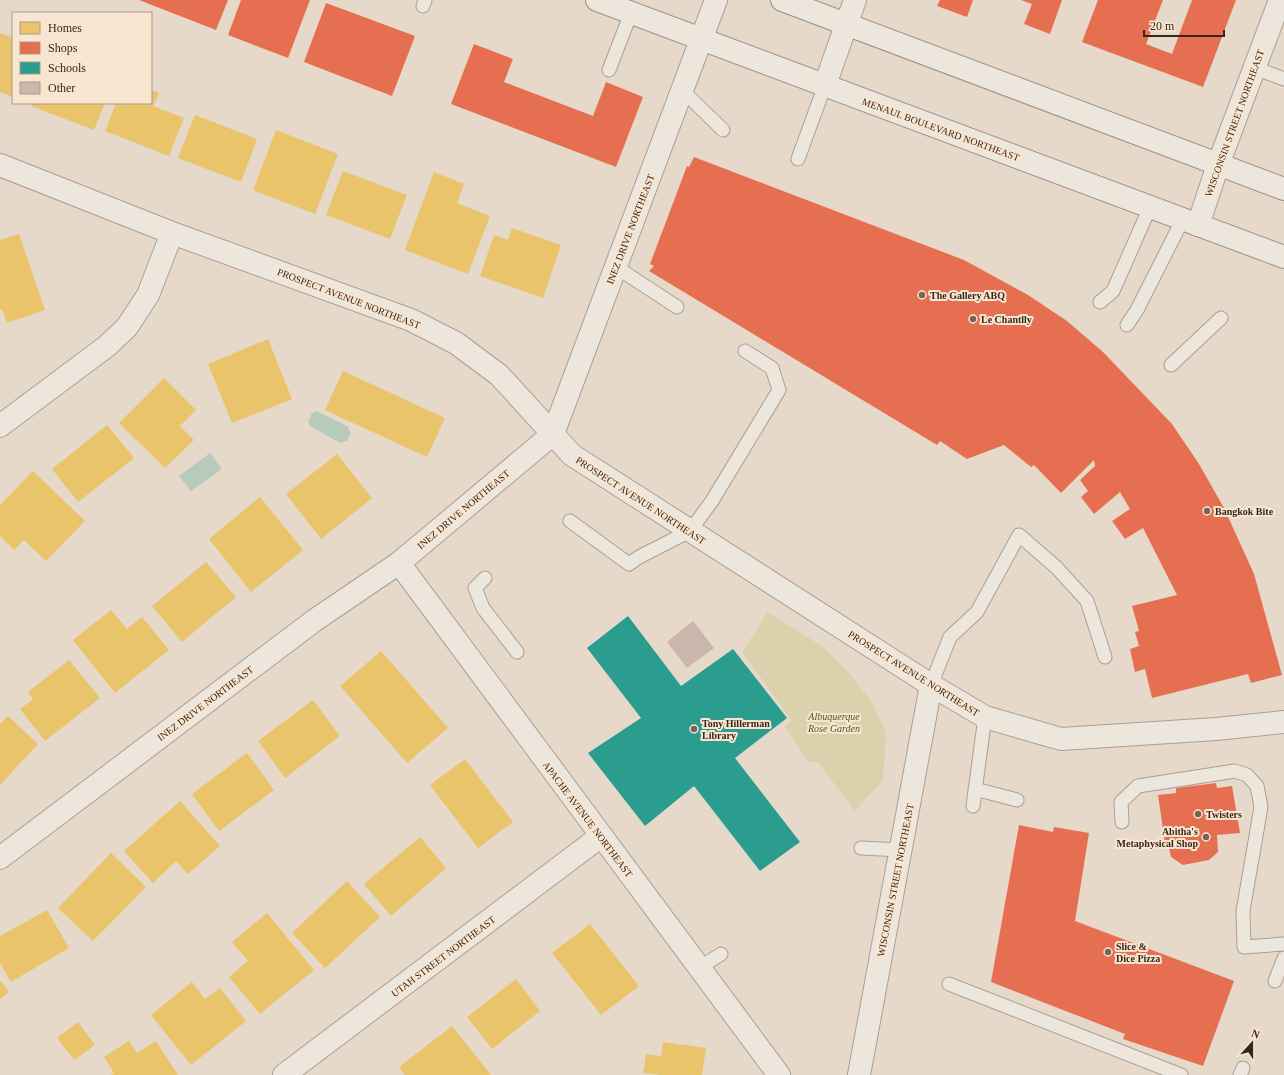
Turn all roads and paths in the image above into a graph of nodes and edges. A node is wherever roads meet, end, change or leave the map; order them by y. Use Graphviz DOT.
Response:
graph roads {
  1 [pos="597,0"];
  2 [pos="716,0"];
  3 [pos="782,0"];
  4 [pos="855,0"];
  5 [pos="1280,0"];
  6 [pos="631,13"];
  7 [pos="846,24"];
  8 [pos="701,39"];
  9 [pos="1255,68"];
  10 [pos="609,70"];
  11 [pos="1284,79"];
  12 [pos="825,85"];
  13 [pos="682,90"];
  14 [pos="723,130"];
  15 [pos="798,159"];
  16 [pos="0,165"];
  17 [pos="1218,165"];
  18 [pos="1284,189"];
  19 [pos="1150,207"];
  20 [pos="1190,222"];
  21 [pos="172,233"];
  22 [pos="1284,258"];
  23 [pos="616,267"];
  24 [pos="1100,302"];
  25 [pos="677,307"];
  26 [pos="1221,318"];
  27 [pos="1127,325"];
  28 [pos="745,351"];
  29 [pos="1171,365"];
  30 [pos="0,426"];
  31 [pos="553,434"];
  32 [pos="570,521"];
  33 [pos="690,531"];
  34 [pos="399,563"];
  35 [pos="485,578"];
  36 [pos="516,652"];
  37 [pos="1105,657"];
  38 [pos="931,685"];
  39 [pos="985,718"];
  40 [pos="1284,722"];
  41 [pos="975,789"];
  42 [pos="1017,800"];
  43 [pos="973,806"];
  44 [pos="1122,822"];
  45 [pos="601,836"];
  46 [pos="861,848"];
  47 [pos="900,850"];
  48 [pos="0,858"];
  49 [pos="1284,944"];
  50 [pos="721,954"];
  51 [pos="1284,958"];
  52 [pos="700,968"];
  53 [pos="1276,981"];
  54 [pos="949,984"];
  55 [pos="284,1075"];
  56 [pos="779,1075"];
  57 [pos="859,1075"];
  58 [pos="1181,1075"];
  1 -- 6 [label="street, MENAUL BOULEVARD NORTHEAST"];
  2 -- 8 [label="street, INEZ DRIVE NORTHEAST"];
  3 -- 7 [label="street"];
  4 -- 7 [label="street"];
  5 -- 9 [label="street, WISCONSIN STREET NORTHEAST"];
  6 -- 8 [label="street, MENAUL BOULEVARD NORTHEAST"];
  6 -- 10 [label="lane"];
  7 -- 12 [label="street"];
  7 -- 17 [label="street"];
  8 -- 12 [label="street, MENAUL BOULEVARD NORTHEAST"];
  8 -- 13 [label="street, INEZ DRIVE NORTHEAST"];
  9 -- 11 [label="lane"];
  9 -- 17 [label="street, WISCONSIN STREET NORTHEAST"];
  12 -- 15 [label="lane"];
  12 -- 19 [label="street, MENAUL BOULEVARD NORTHEAST"];
  13 -- 14 [label="lane"];
  13 -- 23 [label="street, INEZ DRIVE NORTHEAST"];
  16 -- 21 [label="street, PROSPECT AVENUE NORTHEAST"];
  17 -- 18 [label="street"];
  17 -- 20 [label="street, WISCONSIN STREET NORTHEAST"];
  19 -- 20 [label="street, MENAUL BOULEVARD NORTHEAST"];
  19 -- 24 [label="lane"];
  20 -- 22 [label="street, MENAUL BOULEVARD NORTHEAST"];
  20 -- 27 [label="lane"];
  21 -- 30 [label="street"];
  21 -- 31 [label="street, PROSPECT AVENUE NORTHEAST"];
  23 -- 25 [label="lane"];
  23 -- 31 [label="street, INEZ DRIVE NORTHEAST"];
  26 -- 29 [label="lane"];
  28 -- 33 [label="lane"];
  31 -- 33 [label="street, PROSPECT AVENUE NORTHEAST"];
  31 -- 34 [label="street, INEZ DRIVE NORTHEAST"];
  32 -- 33 [label="lane"];
  33 -- 38 [label="street, PROSPECT AVENUE NORTHEAST"];
  34 -- 45 [label="street, APACHE AVENUE NORTHEAST"];
  34 -- 48 [label="street, INEZ DRIVE NORTHEAST"];
  35 -- 36 [label="lane"];
  37 -- 38 [label="lane"];
  38 -- 39 [label="street, PROSPECT AVENUE NORTHEAST"];
  38 -- 47 [label="street, WISCONSIN STREET NORTHEAST"];
  39 -- 40 [label="street, PROSPECT AVENUE NORTHEAST"];
  39 -- 41 [label="lane"];
  41 -- 42 [label="lane"];
  41 -- 43 [label="lane"];
  44 -- 49 [label="lane"];
  45 -- 52 [label="street, APACHE AVENUE NORTHEAST"];
  45 -- 55 [label="street, UTAH STREET NORTHEAST"];
  46 -- 47 [label="lane"];
  47 -- 57 [label="street, WISCONSIN STREET NORTHEAST"];
  50 -- 52 [label="lane"];
  51 -- 53 [label="lane"];
  52 -- 56 [label="street, APACHE AVENUE NORTHEAST"];
  54 -- 58 [label="lane"];
}
